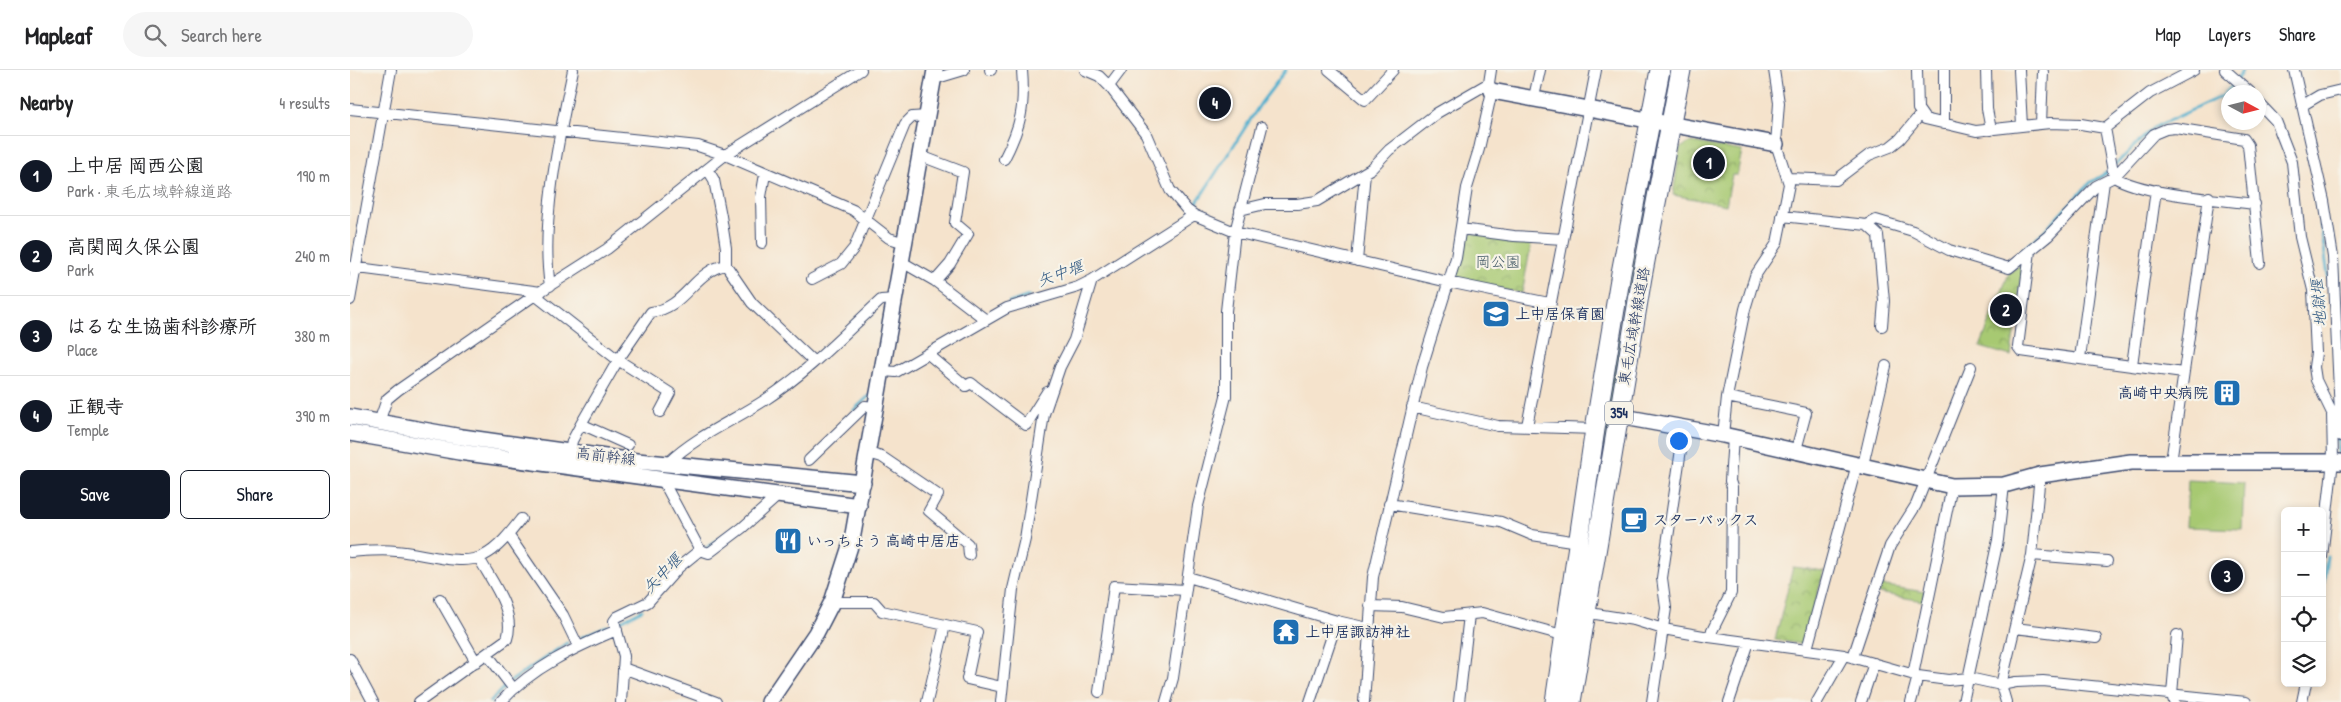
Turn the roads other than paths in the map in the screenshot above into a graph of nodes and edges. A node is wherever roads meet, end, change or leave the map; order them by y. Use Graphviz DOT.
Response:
graph roads {
  1 [pos="391,70"];
  2 [pos="573,70"];
  3 [pos="861,70"];
  4 [pos="964,70"];
  5 [pos="1022,70"];
  6 [pos="1085,70"];
  7 [pos="1121,70"];
  8 [pos="1329,70"];
  9 [pos="1393,70"];
  10 [pos="1491,70"];
  11 [pos="1540,70"];
  12 [pos="1596,70"];
  13 [pos="1660,70"];
  14 [pos="1681,70"];
  15 [pos="1774,70"];
  16 [pos="1917,70"];
  17 [pos="1944,70"];
  18 [pos="1986,70"];
  19 [pos="2019,70"];
  20 [pos="2194,70"];
  21 [pos="2225,70"];
  22 [pos="2294,70"];
  23 [pos="2043,72"];
  24 [pos="934,74"];
  25 [pos="2242,85"];
  26 [pos="1109,86"];
  27 [pos="1491,87"];
  28 [pos="2341,90"];
  29 [pos="1534,97"];
  30 [pos="2303,105"];
  31 [pos="1588,108"];
  32 [pos="350,109"];
  33 [pos="2266,110"];
  34 [pos="383,112"];
  35 [pos="1920,115"];
  36 [pos="928,116"];
  37 [pos="1650,120"];
  38 [pos="1671,124"];
  39 [pos="1944,124"];
  40 [pos="2041,124"];
  41 [pos="1262,126"];
  42 [pos="2022,126"];
  43 [pos="2105,128"];
  44 [pos="1991,130"];
  45 [pos="560,132"];
  46 [pos="1776,144"];
  47 [pos="725,155"];
  48 [pos="921,156"];
  49 [pos="1004,159"];
  50 [pos="708,170"];
  51 [pos="1365,173"];
  52 [pos="765,174"];
  53 [pos="1789,178"];
  54 [pos="2109,179"];
  55 [pos="2156,190"];
  56 [pos="2209,197"];
  57 [pos="2255,204"];
  58 [pos="1240,210"];
  59 [pos="1194,214"];
  60 [pos="1782,216"];
  61 [pos="866,220"];
  62 [pos="1867,225"];
  63 [pos="1461,229"];
  64 [pos="1235,232"];
  65 [pos="1563,239"];
  66 [pos="762,243"];
  67 [pos="905,243"];
  68 [pos="2030,251"];
  69 [pos="1357,261"];
  70 [pos="902,262"];
  71 [pos="2260,263"];
  72 [pos="726,265"];
  73 [pos="353,267"];
  74 [pos="812,278"];
  75 [pos="1092,280"];
  76 [pos="935,281"];
  77 [pos="1448,282"];
  78 [pos="542,291"];
  79 [pos="896,299"];
  80 [pos="350,300"];
  81 [pos="1549,303"];
  82 [pos="986,320"];
  83 [pos="2339,325"];
  84 [pos="1882,326"];
  85 [pos="928,354"];
  86 [pos="2080,358"];
  87 [pos="618,360"];
  88 [pos="814,362"];
  89 [pos="2132,365"];
  90 [pos="1886,366"];
  91 [pos="1971,367"];
  92 [pos="884,370"];
  93 [pos="2183,373"];
  94 [pos="1056,378"];
  95 [pos="1728,397"];
  96 [pos="876,407"];
  97 [pos="1412,407"];
  98 [pos="660,412"];
  99 [pos="1618,416"];
  100 [pos="350,417"];
  101 [pos="379,422"];
  102 [pos="581,424"];
  103 [pos="1527,426"];
  104 [pos="1595,429"];
  105 [pos="1684,429"];
  106 [pos="350,432"];
  107 [pos="2341,436"];
  108 [pos="1728,437"];
  109 [pos="628,445"];
  110 [pos="1796,450"];
  111 [pos="570,452"];
  112 [pos="868,453"];
  113 [pos="809,460"];
  114 [pos="2337,461"];
  115 [pos="2171,462"];
  116 [pos="668,463"];
  117 [pos="1860,464"];
  118 [pos="2040,475"];
  119 [pos="1925,478"];
  120 [pos="662,479"];
  121 [pos="863,483"];
  122 [pos="2004,485"];
  123 [pos="1952,486"];
  124 [pos="779,495"];
  125 [pos="1389,504"];
  126 [pos="859,506"];
  127 [pos="521,520"];
  128 [pos="509,536"];
  129 [pos="1578,542"];
  130 [pos="700,550"];
  131 [pos="350,552"];
  132 [pos="2323,552"];
  133 [pos="2032,555"];
  134 [pos="969,556"];
  135 [pos="479,558"];
  136 [pos="2106,561"];
  137 [pos="1188,577"];
  138 [pos="1186,590"];
  139 [pos="440,599"];
  140 [pos="832,602"];
  141 [pos="1370,606"];
  142 [pos="1577,612"];
  143 [pos="1469,615"];
  144 [pos="1337,621"];
  145 [pos="946,625"];
  146 [pos="1368,628"];
  147 [pos="2015,628"];
  148 [pos="1664,629"];
  149 [pos="617,630"];
  150 [pos="2177,635"];
  151 [pos="1566,636"];
  152 [pos="1709,637"];
  153 [pos="2096,638"];
  154 [pos="1750,642"];
  155 [pos="578,646"];
  156 [pos="1807,649"];
  157 [pos="487,654"];
  158 [pos="1849,656"];
  159 [pos="350,659"];
  160 [pos="476,662"];
  161 [pos="1874,663"];
  162 [pos="624,668"];
  163 [pos="1915,675"];
  164 [pos="1969,678"];
  165 [pos="2001,685"];
  166 [pos="1002,687"];
  167 [pos="2305,687"];
  168 [pos="513,688"];
  169 [pos="1099,692"];
  170 [pos="2173,698"];
  171 [pos="2218,700"];
  172 [pos="374,702"];
  173 [pos="419,702"];
  174 [pos="501,702"];
  175 [pos="621,702"];
  176 [pos="716,702"];
  177 [pos="769,702"];
  178 [pos="927,702"];
  179 [pos="1001,702"];
  180 [pos="1166,702"];
  181 [pos="1310,702"];
  182 [pos="1364,702"];
  183 [pos="1459,702"];
  184 [pos="1555,702"];
  185 [pos="1571,702"];
  186 [pos="1652,702"];
  187 [pos="1729,702"];
  188 [pos="1817,702"];
  189 [pos="1861,702"];
  190 [pos="1911,702"];
  191 [pos="1963,702"];
  192 [pos="2006,702"];
  193 [pos="2246,702"];
  194 [pos="2302,702"];
  1 -- 34 [label="street"];
  2 -- 45 [label="street"];
  3 -- 47 [label="street"];
  4 -- 24 [label="street"];
  5 -- 49 [label="street"];
  6 -- 26 [label="street"];
  7 -- 26 [label="street"];
  8 -- 9 [label="street"];
  10 -- 27 [label="street"];
  11 -- 29 [label="street"];
  12 -- 31 [label="street"];
  13 -- 37 [label="highway, 東毛広域幹線道路 / 354"];
  14 -- 38 [label="highway, 東毛広域幹線道路 / 354"];
  15 -- 46 [label="street"];
  16 -- 35 [label="street"];
  17 -- 39 [label="street"];
  18 -- 44 [label="street"];
  19 -- 42 [label="street"];
  20 -- 43 [label="street"];
  21 -- 25 [label="street"];
  22 -- 30 [label="street"];
  23 -- 40 [label="street"];
  24 -- 36 [label="street"];
  26 -- 59 [label="street"];
  27 -- 29 [label="street"];
  27 -- 51 [label="street"];
  27 -- 63 [label="street"];
  28 -- 30 [label="street"];
  29 -- 31 [label="street"];
  30 -- 83 [label="street"];
  31 -- 37 [label="street"];
  31 -- 65 [label="street"];
  32 -- 34 [label="street"];
  33 -- 114 [label="street"];
  34 -- 45 [label="street"];
  34 -- 73 [label="street"];
  35 -- 39 [label="street"];
  35 -- 53 [label="street"];
  36 -- 48 [label="street"];
  36 -- 61 [label="street"];
  37 -- 38 [label="street"];
  37 -- 104 [label="highway, 東毛広域幹線道路 / 354"];
  38 -- 46 [label="street"];
  38 -- 99 [label="highway, 東毛広域幹線道路 / 354"];
  39 -- 44 [label="street"];
  40 -- 42 [label="street"];
  40 -- 43 [label="street"];
  41 -- 58 [label="street"];
  42 -- 44 [label="street"];
  43 -- 54 [label="street"];
  45 -- 47 [label="street"];
  45 -- 78 [label="street"];
  46 -- 53 [label="street"];
  47 -- 50 [label="street"];
  47 -- 52 [label="street"];
  48 -- 67 [label="street"];
  48 -- 76 [label="street"];
  50 -- 72 [label="street"];
  50 -- 78 [label="street"];
  51 -- 58 [label="street"];
  51 -- 69 [label="street"];
  52 -- 61 [label="street"];
  52 -- 66 [label="street"];
  53 -- 60 [label="street"];
  54 -- 55 [label="street"];
  54 -- 57 [label="street"];
  54 -- 68 [label="street"];
  54 -- 86 [label="street"];
  55 -- 56 [label="street"];
  55 -- 89 [label="street"];
  56 -- 57 [label="street"];
  56 -- 93 [label="street"];
  57 -- 71 [label="street"];
  58 -- 64 [label="street"];
  59 -- 64 [label="street"];
  59 -- 75 [label="street"];
  60 -- 62 [label="street"];
  60 -- 95 [label="street"];
  61 -- 67 [label="street"];
  61 -- 74 [label="street"];
  62 -- 68 [label="street"];
  62 -- 84 [label="street"];
  63 -- 65 [label="street"];
  63 -- 77 [label="street"];
  64 -- 69 [label="street"];
  64 -- 137 [label="street"];
  65 -- 81 [label="street"];
  67 -- 70 [label="street"];
  68 -- 86 [label="street"];
  69 -- 77 [label="street"];
  70 -- 76 [label="street"];
  70 -- 79 [label="street"];
  72 -- 87 [label="street"];
  72 -- 88 [label="street"];
  73 -- 78 [label="street"];
  73 -- 80 [label="street"];
  75 -- 82 [label="street"];
  75 -- 94 [label="street"];
  76 -- 82 [label="street"];
  77 -- 81 [label="street"];
  77 -- 97 [label="street"];
  78 -- 87 [label="street"];
  78 -- 101 [label="street"];
  79 -- 88 [label="street"];
  79 -- 92 [label="street"];
  81 -- 103 [label="street"];
  82 -- 85 [label="street"];
  83 -- 107 [label="street"];
  85 -- 92 [label="street"];
  85 -- 94 [label="street"];
  86 -- 89 [label="street"];
  87 -- 98 [label="street"];
  87 -- 102 [label="street"];
  88 -- 116 [label="street"];
  89 -- 93 [label="street"];
  90 -- 117 [label="street"];
  91 -- 119 [label="street"];
  92 -- 96 [label="street"];
  93 -- 115 [label="street"];
  94 -- 166 [label="street"];
  95 -- 108 [label="street"];
  95 -- 110 [label="street"];
  96 -- 112 [label="street"];
  96 -- 113 [label="street"];
  97 -- 103 [label="street"];
  97 -- 125 [label="street"];
  99 -- 105 [label="street"];
  99 -- 142 [label="highway, 東毛広域幹線道路 / 354"];
  100 -- 101 [label="street, 高前幹線"];
  101 -- 111 [label="street, 高前幹線"];
  102 -- 109 [label="street"];
  102 -- 111 [label="street"];
  103 -- 104 [label="street"];
  104 -- 129 [label="highway, 東毛広域幹線道路 / 354"];
  105 -- 108 [label="street"];
  105 -- 148 [label="street"];
  106 -- 120 [label="street, 高前幹線"];
  108 -- 110 [label="street"];
  108 -- 152 [label="street"];
  110 -- 117 [label="street"];
  111 -- 116 [label="street, 高前幹線"];
  112 -- 121 [label="street"];
  112 -- 134 [label="street"];
  114 -- 115 [label="street"];
  114 -- 132 [label="street"];
  115 -- 118 [label="street"];
  116 -- 121 [label="street, 高前幹線"];
  117 -- 119 [label="street"];
  117 -- 156 [label="street"];
  118 -- 122 [label="street"];
  118 -- 133 [label="street"];
  119 -- 123 [label="street"];
  119 -- 158 [label="street"];
  120 -- 124 [label="street, 高前幹線"];
  120 -- 130 [label="street"];
  121 -- 126 [label="street"];
  122 -- 123 [label="street"];
  122 -- 164 [label="street"];
  123 -- 163 [label="street"];
  124 -- 126 [label="street, 高前幹線"];
  124 -- 130 [label="street"];
  125 -- 129 [label="street"];
  125 -- 141 [label="street"];
  126 -- 140 [label="street"];
  127 -- 128 [label="street"];
  128 -- 135 [label="street"];
  128 -- 155 [label="street"];
  129 -- 142 [label="highway, 東毛広域幹線道路 / 354"];
  130 -- 149 [label="street"];
  131 -- 135 [label="street"];
  133 -- 136 [label="street"];
  133 -- 147 [label="street"];
  135 -- 157 [label="street"];
  137 -- 138 [label="street"];
  137 -- 144 [label="street"];
  138 -- 169 [label="street"];
  138 -- 180 [label="street"];
  139 -- 160 [label="street"];
  140 -- 145 [label="street"];
  140 -- 177 [label="street"];
  141 -- 143 [label="street"];
  141 -- 146 [label="street"];
  142 -- 148 [label="street"];
  142 -- 151 [label="highway, 東毛広域幹線道路 / 354"];
  142 -- 185 [label="highway, 東毛広域幹線道路 / 354"];
  143 -- 151 [label="street"];
  143 -- 183 [label="street"];
  144 -- 146 [label="street"];
  144 -- 181 [label="street"];
  145 -- 166 [label="street"];
  145 -- 178 [label="street"];
  146 -- 182 [label="street"];
  147 -- 153 [label="street"];
  147 -- 165 [label="street"];
  148 -- 152 [label="street"];
  148 -- 186 [label="street"];
  149 -- 155 [label="street"];
  149 -- 162 [label="street"];
  150 -- 170 [label="street"];
  151 -- 184 [label="highway, 東毛広域幹線道路 / 354"];
  152 -- 154 [label="street"];
  154 -- 156 [label="street"];
  154 -- 187 [label="street"];
  155 -- 168 [label="street"];
  156 -- 158 [label="street"];
  157 -- 160 [label="street"];
  157 -- 168 [label="street"];
  158 -- 161 [label="street"];
  158 -- 188 [label="street"];
  159 -- 172 [label="street"];
  160 -- 173 [label="street"];
  161 -- 163 [label="street"];
  161 -- 189 [label="street"];
  162 -- 175 [label="street"];
  162 -- 176 [label="street"];
  163 -- 164 [label="street"];
  163 -- 190 [label="street"];
  164 -- 165 [label="street"];
  164 -- 191 [label="street"];
  165 -- 170 [label="street"];
  165 -- 192 [label="street"];
  166 -- 179 [label="street"];
  167 -- 194 [label="street"];
  168 -- 174 [label="street"];
  170 -- 171 [label="street"];
  171 -- 193 [label="street"];
}
